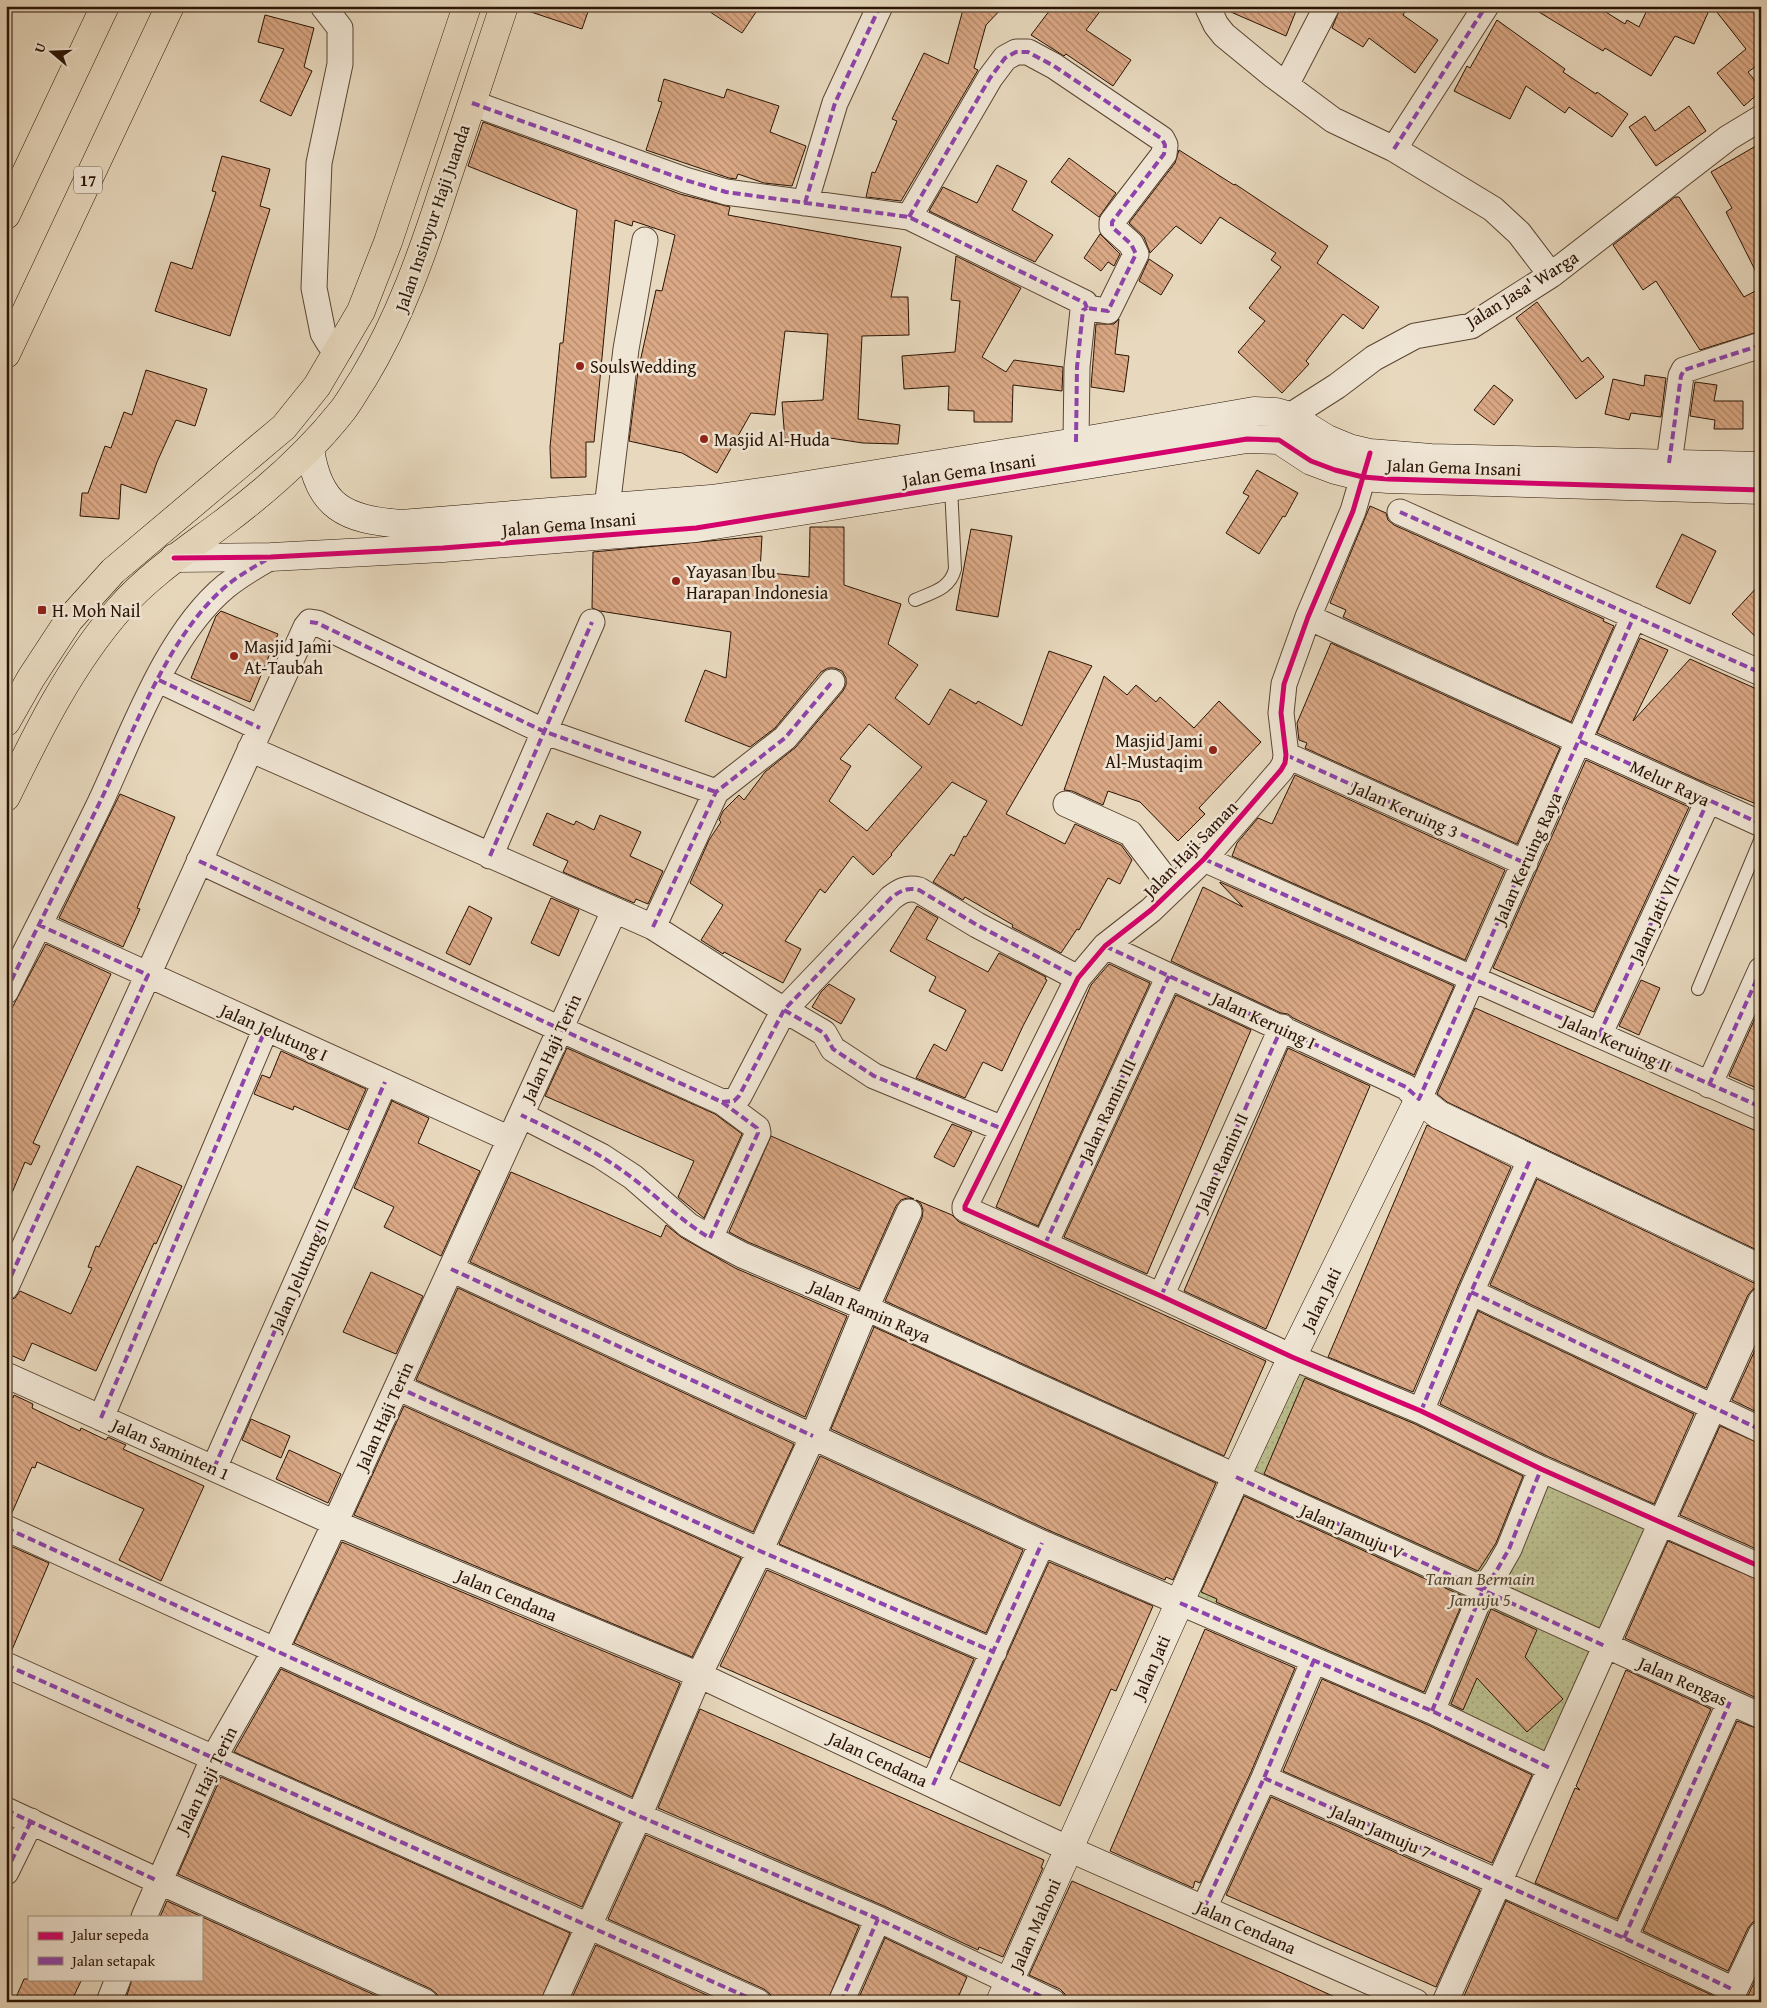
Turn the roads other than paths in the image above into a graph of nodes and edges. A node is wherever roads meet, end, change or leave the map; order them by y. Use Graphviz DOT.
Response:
graph roads {
  1 [pos="105,6"];
  2 [pos="170,6"];
  3 [pos="323,6"];
  4 [pos="468,6"];
  5 [pos="504,6"];
  6 [pos="880,6"];
  7 [pos="1207,6"];
  8 [pos="1327,6"];
  9 [pos="1486,6"];
  10 [pos="1286,85"];
  11 [pos="472,103"];
  12 [pos="1761,118"];
  13 [pos="1394,148"];
  14 [pos="805,203"];
  15 [pos="6,215"];
  16 [pos="909,217"];
  17 [pos="645,240"];
  18 [pos="1551,275"];
  19 [pos="1087,308"];
  20 [pos="1761,344"];
  21 [pos="340,349"];
  22 [pos="6,354"];
  23 [pos="1284,428"];
  24 [pos="1208,432"];
  25 [pos="1076,442"];
  26 [pos="310,449"];
  27 [pos="1668,463"];
  28 [pos="1366,465"];
  29 [pos="1761,466"];
  30 [pos="951,487"];
  31 [pos="1761,490"];
  32 [pos="607,508"];
  33 [pos="1400,512"];
  34 [pos="527,514"];
  35 [pos="354,516"];
  36 [pos="530,542"];
  37 [pos="354,552"];
  38 [pos="271,557"];
  39 [pos="174,558"];
  40 [pos="916,600"];
  41 [pos="1634,616"];
  42 [pos="1308,618"];
  43 [pos="592,622"];
  44 [pos="1761,674"];
  45 [pos="832,682"];
  46 [pos="175,688"];
  47 [pos="6,722"];
  48 [pos="543,731"];
  49 [pos="255,739"];
  50 [pos="1580,741"];
  51 [pos="1286,755"];
  52 [pos="716,792"];
  53 [pos="6,798"];
  54 [pos="1708,801"];
  55 [pos="1066,804"];
  56 [pos="1761,824"];
  57 [pos="1761,838"];
  58 [pos="490,856"];
  59 [pos="1204,859"];
  60 [pos="199,861"];
  61 [pos="1525,863"];
  62 [pos="1173,889"];
  63 [pos="614,911"];
  64 [pos="653,927"];
  65 [pos="51,930"];
  66 [pos="1105,946"];
  67 [pos="1761,970"];
  68 [pos="148,974"];
  69 [pos="1169,976"];
  70 [pos="1078,978"];
  71 [pos="1472,979"];
  72 [pos="1698,989"];
  73 [pos="6,991"];
  74 [pos="784,1010"];
  75 [pos="1282,1027"];
  76 [pos="266,1028"];
  77 [pos="560,1029"];
  78 [pos="1599,1035"];
  79 [pos="385,1082"];
  80 [pos="1709,1085"];
  81 [pos="1419,1100"];
  82 [pos="722,1102"];
  83 [pos="1761,1108"];
  84 [pos="521,1115"];
  85 [pos="1003,1129"];
  86 [pos="510,1139"];
  87 [pos="1531,1158"];
  88 [pos="909,1212"];
  89 [pos="710,1238"];
  90 [pos="1044,1244"];
  91 [pos="451,1269"];
  92 [pos="1761,1269"];
  93 [pos="6,1287"];
  94 [pos="1471,1292"];
  95 [pos="1161,1296"];
  96 [pos="1761,1301"];
  97 [pos="866,1308"];
  98 [pos="1292,1357"];
  99 [pos="6,1375"];
  100 [pos="397,1387"];
  101 [pos="1714,1408"];
  102 [pos="1421,1411"];
  103 [pos="101,1418"];
  104 [pos="1761,1430"];
  105 [pos="813,1436"];
  106 [pos="214,1468"];
  107 [pos="1541,1470"];
  108 [pos="1236,1477"];
  109 [pos="1661,1521"];
  110 [pos="335,1524"];
  111 [pos="6,1528"];
  112 [pos="1042,1543"];
  113 [pos="760,1551"];
  114 [pos="1761,1567"];
  115 [pos="1484,1590"];
  116 [pos="1180,1603"];
  117 [pos="1605,1646"];
  118 [pos="276,1649"];
  119 [pos="994,1652"];
  120 [pos="1314,1660"];
  121 [pos="6,1665"];
  122 [pos="699,1675"];
  123 [pos="1730,1702"];
  124 [pos="1432,1711"];
  125 [pos="1761,1716"];
  126 [pos="213,1759"];
  127 [pos="1550,1768"];
  128 [pos="1264,1778"];
  129 [pos="933,1785"];
  130 [pos="6,1810"];
  131 [pos="639,1816"];
  132 [pos="31,1821"];
  133 [pos="1069,1849"];
  134 [pos="6,1872"];
  135 [pos="158,1881"];
  136 [pos="1498,1883"];
  137 [pos="1204,1908"];
  138 [pos="144,1916"];
  139 [pos="878,1920"];
  140 [pos="590,1926"];
  141 [pos="1761,1934"];
  142 [pos="1624,1938"];
  143 [pos="118,1980"];
  144 [pos="1005,1992"];
  145 [pos="1731,1996"];
  146 [pos="109,2002"];
  147 [pos="425,2002"];
  148 [pos="554,2002"];
  149 [pos="758,2002"];
  150 [pos="841,2002"];
  151 [pos="1053,2002"];
  152 [pos="1416,2002"];
  153 [pos="1445,2002"];
  1 -- 15 [label="highway"];
  2 -- 22 [label="highway, 17"];
  3 -- 21 [label="street"];
  4 -- 21 [label="highway, Jalan Insinyur Haji Juanda"];
  5 -- 11 [label="highway, Jalan Insinyur Haji Juanda"];
  6 -- 14 [label="street"];
  7 -- 10 [label="street"];
  8 -- 10 [label="street"];
  9 -- 13 [label="street"];
  10 -- 13 [label="street"];
  11 -- 14 [label="street"];
  11 -- 26 [label="highway, Jalan Insinyur Haji Juanda"];
  12 -- 18 [label="street, Jalan Jasa' Warga"];
  13 -- 18 [label="street"];
  14 -- 16 [label="street"];
  16 -- 19 [label="street"];
  16 -- 19 [label="street"];
  17 -- 32 [label="street"];
  18 -- 23 [label="street, Jalan Jasa' Warga"];
  19 -- 25 [label="street"];
  20 -- 27 [label="street"];
  21 -- 47 [label="highway, Jalan Insinyur Haji Juanda"];
  23 -- 24 [label="street, Jalan Gema Insani"];
  23 -- 28 [label="street, Jalan Gema Insani"];
  24 -- 25 [label="street, Jalan Gema Insani"];
  24 -- 30 [label="street, Jalan Gema Insani"];
  25 -- 32 [label="street, Jalan Gema Insani"];
  26 -- 35 [label="street, Jalan Gema Insani"];
  26 -- 39 [label="highway, Jalan Insinyur Haji Juanda"];
  27 -- 28 [label="street, Jalan Gema Insani"];
  27 -- 29 [label="street, Jalan Gema Insani"];
  28 -- 31 [label="street, Jalan Gema Insani"];
  28 -- 42 [label="street"];
  30 -- 36 [label="street, Jalan Gema Insani"];
  30 -- 40 [label="lane"];
  32 -- 34 [label="street, Jalan Gema Insani"];
  33 -- 41 [label="street"];
  34 -- 35 [label="street, Jalan Gema Insani"];
  34 -- 36 [label="street"];
  35 -- 37 [label="street"];
  36 -- 37 [label="street, Jalan Gema Insani"];
  37 -- 38 [label="street, Jalan Gema Insani"];
  38 -- 39 [label="street, Jalan Gema Insani"];
  38 -- 46 [label="street"];
  39 -- 53 [label="highway, Jalan Insinyur Haji Juanda"];
  41 -- 44 [label="street"];
  41 -- 50 [label="street, Jalan Keruing Raya"];
  42 -- 50 [label="street, Melur Raya"];
  42 -- 51 [label="street"];
  43 -- 48 [label="street"];
  45 -- 52 [label="street"];
  46 -- 49 [label="street"];
  46 -- 65 [label="street"];
  48 -- 49 [label="street"];
  48 -- 52 [label="street"];
  48 -- 58 [label="street"];
  49 -- 58 [label="street"];
  49 -- 60 [label="street"];
  50 -- 54 [label="street, Melur Raya"];
  50 -- 61 [label="street, Jalan Keruing Raya"];
  51 -- 59 [label="street, Jalan Haji Saman"];
  51 -- 61 [label="street, Jalan Keruing 3"];
  52 -- 64 [label="street"];
  54 -- 56 [label="street, Melur Raya"];
  54 -- 78 [label="street, Jalan Jati VII"];
  55 -- 62 [label="street"];
  57 -- 72 [label="lane"];
  58 -- 63 [label="street"];
  59 -- 62 [label="street, Jalan Haji Saman"];
  59 -- 71 [label="street, Jalan Keruing II"];
  60 -- 68 [label="street"];
  60 -- 77 [label="street"];
  61 -- 71 [label="street, Jalan Keruing Raya"];
  62 -- 66 [label="street, Jalan Haji Saman"];
  63 -- 64 [label="street"];
  63 -- 77 [label="street, Jalan Haji Terin"];
  64 -- 74 [label="street"];
  65 -- 68 [label="street, Jalan Jelutung I"];
  65 -- 73 [label="street"];
  66 -- 69 [label="street, Jalan Keruing I"];
  66 -- 70 [label="street, Jalan Haji Saman"];
  67 -- 80 [label="street"];
  68 -- 76 [label="street, Jalan Jelutung I"];
  68 -- 93 [label="street"];
  69 -- 75 [label="street, Jalan Keruing I"];
  69 -- 90 [label="street, Jalan Ramin III"];
  70 -- 74 [label="street"];
  70 -- 85 [label="street, Jalan Haji Saman"];
  71 -- 78 [label="street, Jalan Keruing II"];
  71 -- 81 [label="street, Jalan Keruing Raya"];
  74 -- 82 [label="street"];
  74 -- 85 [label="street"];
  75 -- 81 [label="street, Jalan Keruing I"];
  75 -- 95 [label="street, Jalan Ramin II"];
  76 -- 79 [label="street, Jalan Jelutung I"];
  76 -- 103 [label="street"];
  77 -- 82 [label="street"];
  77 -- 84 [label="street, Jalan Haji Terin"];
  78 -- 80 [label="street, Jalan Keruing II"];
  79 -- 86 [label="street, Jalan Jelutung I"];
  79 -- 106 [label="street, Jalan Jelutung II"];
  80 -- 83 [label="street, Jalan Keruing II"];
  81 -- 87 [label="street"];
  81 -- 98 [label="street, Jalan Jati"];
  82 -- 89 [label="street"];
  84 -- 86 [label="street, Jalan Haji Terin"];
  84 -- 89 [label="street, Jalan Ramin Raya"];
  85 -- 90 [label="street, Jalan Haji Saman"];
  86 -- 91 [label="street, Jalan Haji Terin"];
  87 -- 92 [label="street"];
  87 -- 94 [label="street"];
  88 -- 97 [label="street"];
  89 -- 97 [label="street, Jalan Ramin Raya"];
  90 -- 95 [label="street"];
  91 -- 100 [label="street, Jalan Haji Terin"];
  91 -- 105 [label="street"];
  94 -- 101 [label="street"];
  94 -- 102 [label="street"];
  95 -- 98 [label="street"];
  96 -- 101 [label="street"];
  97 -- 105 [label="street"];
  97 -- 108 [label="street, Jalan Ramin Raya"];
  98 -- 102 [label="street"];
  98 -- 108 [label="street, Jalan Jati"];
  99 -- 103 [label="street, Jalan Saminten 1"];
  100 -- 110 [label="street, Jalan Haji Terin"];
  100 -- 113 [label="street"];
  101 -- 104 [label="street"];
  101 -- 109 [label="street"];
  102 -- 107 [label="street"];
  103 -- 106 [label="street, Jalan Saminten 1"];
  105 -- 112 [label="street"];
  105 -- 113 [label="street"];
  106 -- 110 [label="street, Jalan Saminten 1"];
  107 -- 109 [label="street"];
  107 -- 115 [label="street"];
  108 -- 115 [label="street, Jalan Jamuju V"];
  108 -- 116 [label="street, Jalan Jati"];
  109 -- 114 [label="street"];
  109 -- 117 [label="street"];
  110 -- 118 [label="street, Jalan Haji Terin"];
  110 -- 122 [label="street, Jalan Cendana"];
  111 -- 118 [label="street"];
  112 -- 116 [label="street"];
  112 -- 119 [label="street"];
  113 -- 119 [label="street"];
  113 -- 122 [label="street"];
  115 -- 117 [label="street, Jalan Jamuju V"];
  115 -- 124 [label="street"];
  116 -- 120 [label="street"];
  116 -- 133 [label="street, Jalan Jati"];
  117 -- 123 [label="street, Jalan Rengas"];
  117 -- 127 [label="street"];
  118 -- 126 [label="street, Jalan Haji Terin"];
  118 -- 131 [label="street"];
  119 -- 129 [label="street"];
  120 -- 124 [label="street"];
  120 -- 128 [label="street"];
  121 -- 126 [label="street"];
  122 -- 129 [label="street, Jalan Cendana"];
  122 -- 131 [label="street"];
  123 -- 125 [label="street, Jalan Rengas"];
  123 -- 142 [label="street"];
  124 -- 127 [label="street"];
  126 -- 135 [label="street, Jalan Haji Terin"];
  126 -- 140 [label="street"];
  127 -- 136 [label="street"];
  128 -- 136 [label="street, Jalan Jamuju 7"];
  128 -- 137 [label="street"];
  129 -- 133 [label="street, Jalan Cendana"];
  130 -- 132 [label="street"];
  131 -- 139 [label="street"];
  131 -- 140 [label="street"];
  132 -- 134 [label="street"];
  132 -- 135 [label="street"];
  133 -- 137 [label="street, Jalan Cendana"];
  133 -- 144 [label="street, Jalan Mahoni"];
  135 -- 138 [label="street, Jalan Haji Terin"];
  135 -- 147 [label="street"];
  136 -- 142 [label="street, Jalan Jamuju 7"];
  136 -- 153 [label="street"];
  137 -- 152 [label="street, Jalan Cendana"];
  139 -- 144 [label="street"];
  139 -- 150 [label="street"];
  140 -- 148 [label="street"];
  140 -- 149 [label="street"];
  141 -- 145 [label="street"];
  142 -- 145 [label="street, Jalan Jamuju 7"];
  143 -- 146 [label="street"];
  144 -- 151 [label="street"];
}
